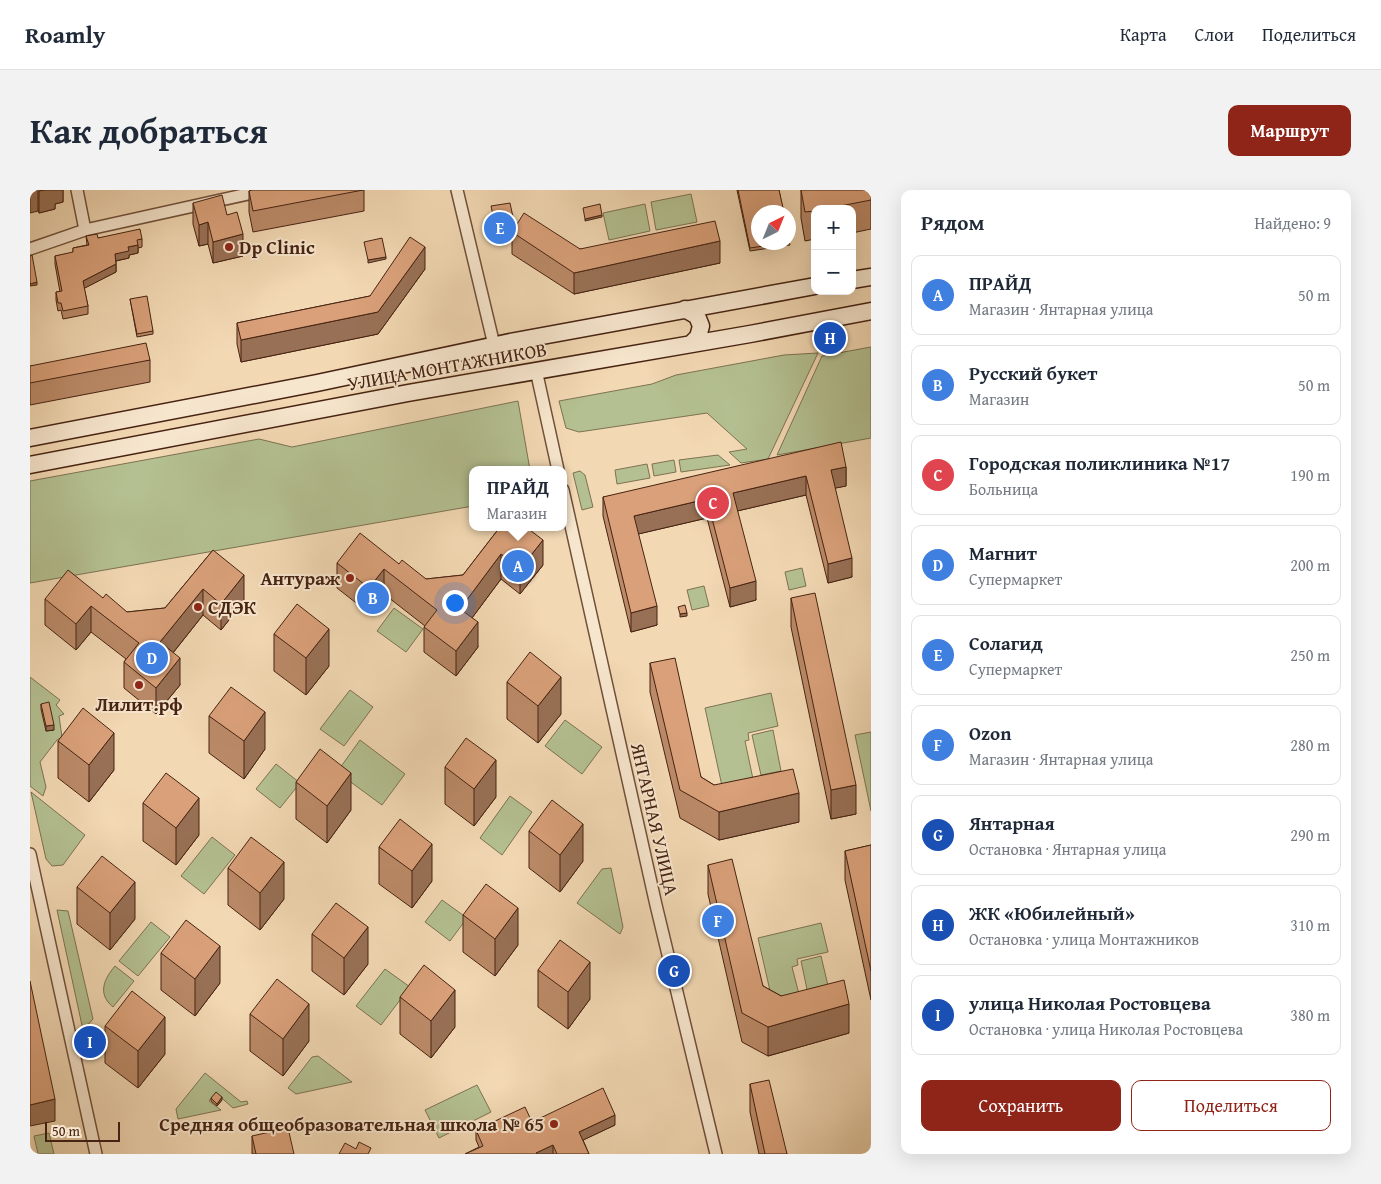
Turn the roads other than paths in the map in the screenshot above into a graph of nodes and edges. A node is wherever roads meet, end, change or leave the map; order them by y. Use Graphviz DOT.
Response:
graph roads {
  1 [pos="77,190"];
  2 [pos="266,190"];
  3 [pos="457,190"];
  4 [pos="85,230"];
  5 [pos="30,249"];
  6 [pos="871,277"];
  7 [pos="856,279"];
  8 [pos="811,287"];
  9 [pos="685,309"];
  10 [pos="871,311"];
  11 [pos="692,344"];
  12 [pos="494,345"];
  13 [pos="536,370"];
  14 [pos="317,383"];
  15 [pos="323,410"];
  16 [pos="30,438"];
  17 [pos="30,465"];
  18 [pos="557,466"];
  19 [pos="567,508"];
  20 [pos="30,854"];
  21 [pos="96,1154"];
  22 [pos="716,1154"];
  1 -- 4 [label="street"];
  2 -- 4 [label="street"];
  3 -- 12 [label="street"];
  4 -- 5 [label="street"];
  6 -- 7 [label="main road"];
  8 -- 9 [label="main road, УЛИЦА МОНТАЖНИКОВ"];
  9 -- 11 [label="main road"];
  9 -- 12 [label="main road, УЛИЦА МОНТАЖНИКОВ"];
  10 -- 11 [label="main road, УЛИЦА МОНТАЖНИКОВ"];
  11 -- 13 [label="main road, УЛИЦА МОНТАЖНИКОВ"];
  12 -- 14 [label="main road, УЛИЦА МОНТАЖНИКОВ"];
  13 -- 15 [label="main road, УЛИЦА МОНТАЖНИКОВ"];
  13 -- 18 [label="street"];
  14 -- 15 [label="main road"];
  14 -- 16 [label="main road, УЛИЦА МОНТАЖНИКОВ"];
  15 -- 17 [label="main road, УЛИЦА МОНТАЖНИКОВ"];
  19 -- 22 [label="street, ЯНТАРНАЯ УЛИЦА"];
  20 -- 21 [label="street"];
}
